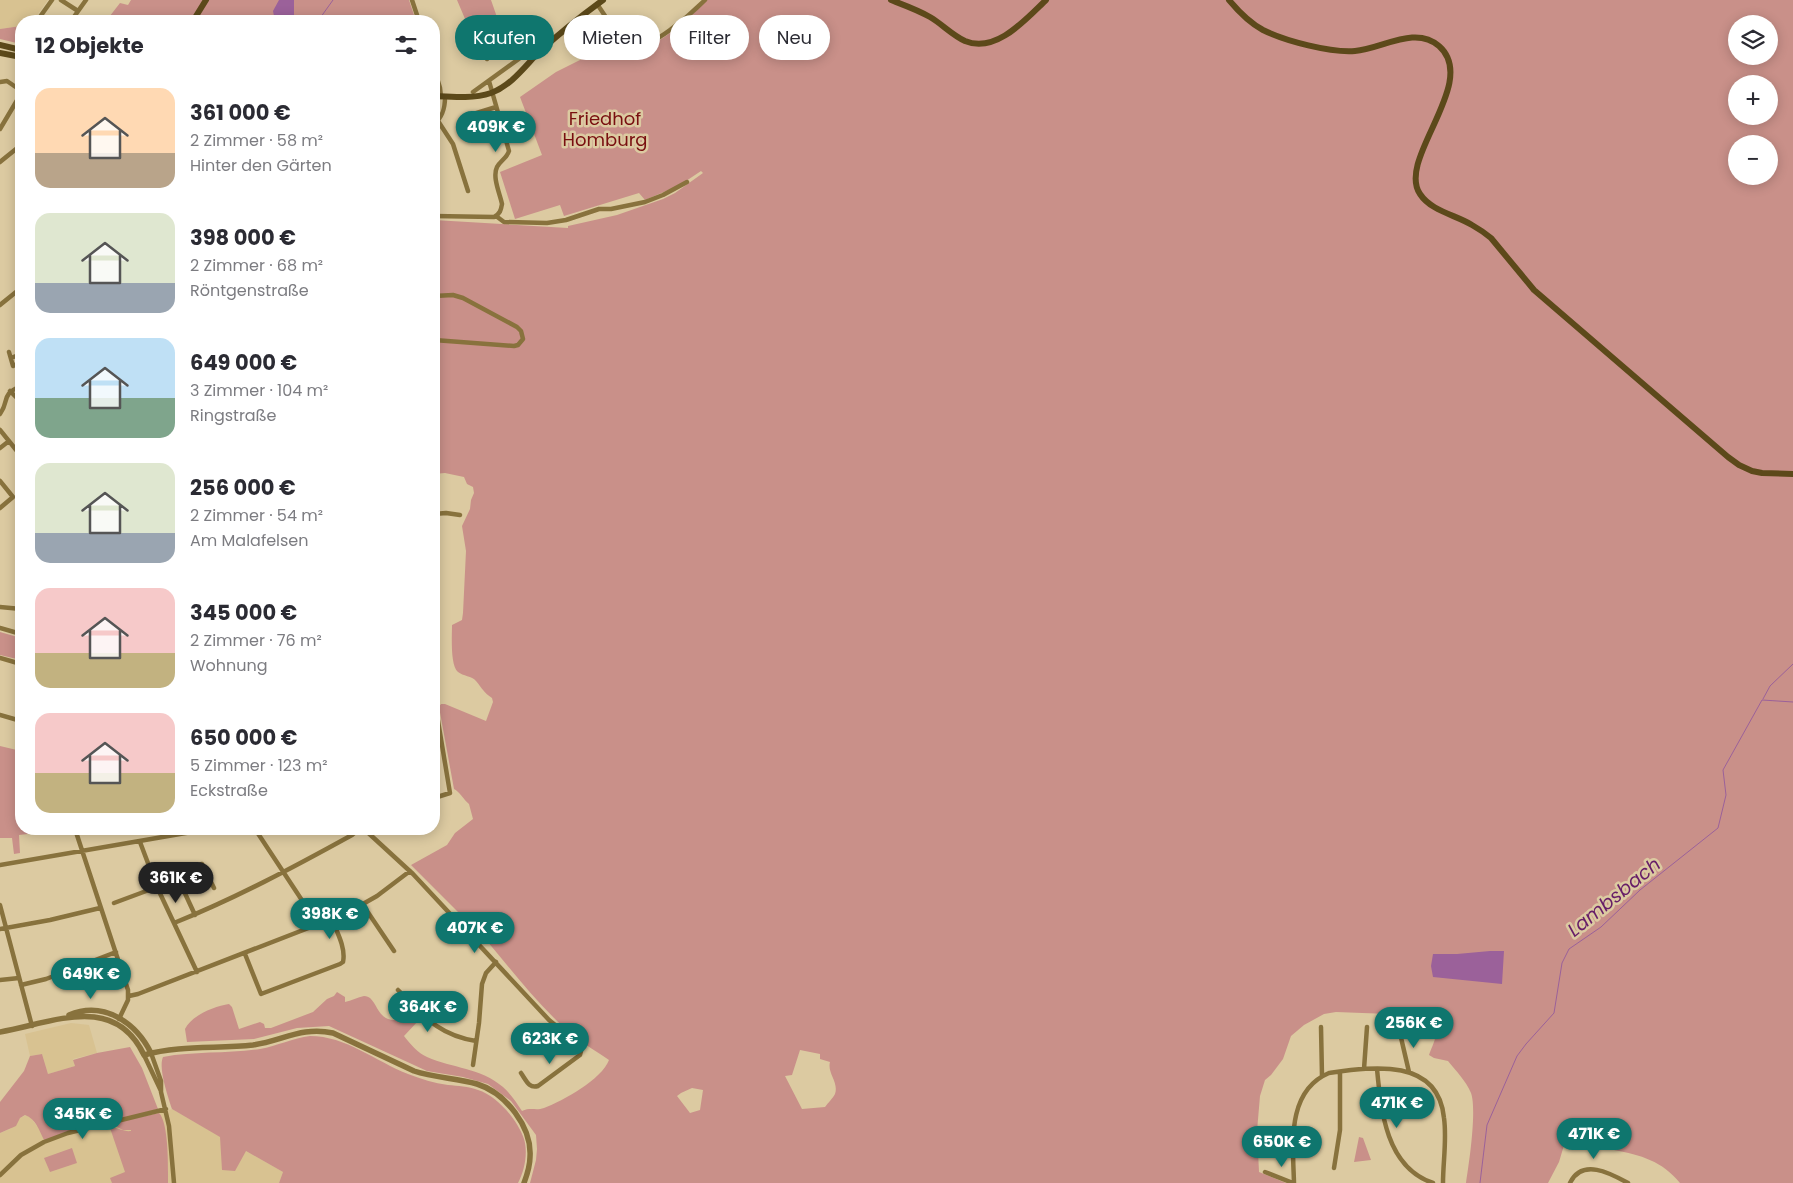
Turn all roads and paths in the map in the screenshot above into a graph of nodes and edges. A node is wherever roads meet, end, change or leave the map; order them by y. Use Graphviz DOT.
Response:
graph roads {
  1 [pos="52,0"];
  2 [pos="61,0"];
  3 [pos="86,0"];
  4 [pos="207,0"];
  5 [pos="412,0"];
  6 [pos="705,0"];
  7 [pos="891,0"];
  8 [pos="1046,0"];
  9 [pos="1229,0"];
  10 [pos="600,2"];
  11 [pos="78,11"];
  12 [pos="41,15"];
  13 [pos="75,15"];
  14 [pos="197,15"];
  15 [pos="201,15"];
  16 [pos="417,15"];
  17 [pos="554,38"];
  18 [pos="0,45"];
  19 [pos="15,52"];
  20 [pos="0,53"];
  21 [pos="15,54"];
  22 [pos="517,60"];
  23 [pos="528,60"];
  24 [pos="489,81"];
  25 [pos="0,82"];
  26 [pos="15,86"];
  27 [pos="473,92"];
  28 [pos="492,92"];
  29 [pos="440,97"];
  30 [pos="15,107"];
  31 [pos="496,107"];
  32 [pos="440,116"];
  33 [pos="467,116"];
  34 [pos="440,127"];
  35 [pos="0,129"];
  36 [pos="15,151"];
  37 [pos="0,162"];
  38 [pos="687,182"];
  39 [pos="468,191"];
  40 [pos="440,216"];
  41 [pos="496,216"];
  42 [pos="15,293"];
  43 [pos="440,296"];
  44 [pos="0,305"];
  45 [pos="440,340"];
  46 [pos="9,352"];
  47 [pos="15,356"];
  48 [pos="11,358"];
  49 [pos="15,365"];
  50 [pos="15,389"];
  51 [pos="9,392"];
  52 [pos="15,397"];
  53 [pos="0,414"];
  54 [pos="0,430"];
  55 [pos="9,441"];
  56 [pos="0,448"];
  57 [pos="15,448"];
  58 [pos="1793,474"];
  59 [pos="0,481"];
  60 [pos="0,508"];
  61 [pos="440,514"];
  62 [pos="460,515"];
  63 [pos="0,607"];
  64 [pos="15,608"];
  65 [pos="0,628"];
  66 [pos="15,632"];
  67 [pos="0,658"];
  68 [pos="15,662"];
  69 [pos="0,715"];
  70 [pos="15,719"];
  71 [pos="440,738"];
  72 [pos="441,745"];
  73 [pos="440,796"];
  74 [pos="77,835"];
  75 [pos="173,835"];
  76 [pos="259,835"];
  77 [pos="350,835"];
  78 [pos="371,835"];
  79 [pos="140,842"];
  80 [pos="83,852"];
  81 [pos="0,866"];
  82 [pos="410,871"];
  83 [pos="283,873"];
  84 [pos="176,874"];
  85 [pos="156,885"];
  86 [pos="214,888"];
  87 [pos="114,903"];
  88 [pos="0,904"];
  89 [pos="363,905"];
  90 [pos="100,908"];
  91 [pos="195,915"];
  92 [pos="332,920"];
  93 [pos="174,923"];
  94 [pos="316,926"];
  95 [pos="6,928"];
  96 [pos="0,929"];
  97 [pos="394,951"];
  98 [pos="116,952"];
  99 [pos="245,954"];
  100 [pos="496,962"];
  101 [pos="197,972"];
  102 [pos="19,978"];
  103 [pos="0,980"];
  104 [pos="21,985"];
  105 [pos="398,990"];
  106 [pos="129,996"];
  107 [pos="118,1020"];
  108 [pos="32,1026"];
  109 [pos="1321,1027"];
  110 [pos="1367,1027"];
  111 [pos="1399,1029"];
  112 [pos="0,1032"];
  113 [pos="476,1042"];
  114 [pos="151,1053"];
  115 [pos="144,1055"];
  116 [pos="473,1065"];
  117 [pos="1364,1069"];
  118 [pos="1377,1069"];
  119 [pos="1340,1072"];
  120 [pos="1409,1072"];
  121 [pos="521,1073"];
  122 [pos="1322,1076"];
  123 [pos="161,1092"];
  124 [pos="166,1109"];
  125 [pos="1334,1168"];
  126 [pos="1264,1172"];
  127 [pos="0,1175"];
  128 [pos="1616,1177"];
  129 [pos="174,1183"];
  130 [pos="524,1183"];
  131 [pos="1294,1183"];
  132 [pos="1433,1183"];
  133 [pos="1442,1183"];
  134 [pos="1570,1183"];
  135 [pos="1616,1183"];
  136 [pos="1628,1183"];
  1 -- 12 [label="street"];
  2 -- 11 [label="street"];
  3 -- 11 [label="street"];
  4 -- 14 [label="main road"];
  4 -- 15 [label="main road"];
  5 -- 16 [label="street"];
  6 -- 10 [label="street"];
  7 -- 8 [label="main road"];
  9 -- 58 [label="main road"];
  10 -- 17 [label="main road"];
  11 -- 13 [label="street"];
  18 -- 19 [label="main road"];
  20 -- 21 [label="main road"];
  22 -- 24 [label="street"];
  23 -- 28 [label="main road"];
  24 -- 27 [label="street"];
  24 -- 28 [label="street"];
  25 -- 26 [label="street"];
  28 -- 29 [label="main road"];
  28 -- 31 [label="street"];
  29 -- 32 [label="street"];
  30 -- 35 [label="street"];
  31 -- 33 [label="street"];
  31 -- 41 [label="street"];
  34 -- 39 [label="street"];
  36 -- 37 [label="street"];
  38 -- 41 [label="street"];
  40 -- 41 [label="street"];
  42 -- 44 [label="street"];
  43 -- 45 [label="street"];
  46 -- 48 [label="street"];
  47 -- 48 [label="street"];
  48 -- 49 [label="street"];
  50 -- 51 [label="street"];
  51 -- 52 [label="street"];
  51 -- 53 [label="street"];
  54 -- 55 [label="street"];
  55 -- 56 [label="street"];
  55 -- 57 [label="street"];
  59 -- 60 [label="street"];
  61 -- 62 [label="street"];
  63 -- 64 [label="street"];
  65 -- 66 [label="street"];
  67 -- 68 [label="street"];
  69 -- 70 [label="street"];
  71 -- 72 [label="street"];
  72 -- 73 [label="street"];
  74 -- 80 [label="street"];
  75 -- 79 [label="street"];
  76 -- 83 [label="street"];
  77 -- 83 [label="street"];
  78 -- 82 [label="street"];
  79 -- 80 [label="street"];
  79 -- 85 [label="street"];
  80 -- 81 [label="street"];
  80 -- 90 [label="street"];
  82 -- 89 [label="street"];
  82 -- 100 [label="street"];
  83 -- 91 [label="street"];
  83 -- 94 [label="street"];
  84 -- 85 [label="street"];
  84 -- 86 [label="street"];
  84 -- 91 [label="street"];
  85 -- 87 [label="street"];
  85 -- 93 [label="street"];
  88 -- 95 [label="street"];
  89 -- 92 [label="street"];
  89 -- 97 [label="street"];
  90 -- 95 [label="street"];
  90 -- 98 [label="street"];
  91 -- 93 [label="street"];
  92 -- 94 [label="street"];
  92 -- 99 [label="street"];
  93 -- 101 [label="street"];
  94 -- 99 [label="street"];
  95 -- 96 [label="street"];
  95 -- 102 [label="street"];
  98 -- 104 [label="street"];
  98 -- 106 [label="street"];
  99 -- 101 [label="street"];
  100 -- 113 [label="street"];
  100 -- 121 [label="street"];
  101 -- 106 [label="street"];
  102 -- 103 [label="street"];
  102 -- 104 [label="street"];
  104 -- 108 [label="street"];
  105 -- 113 [label="street"];
  106 -- 107 [label="street"];
  107 -- 108 [label="street"];
  107 -- 114 [label="street"];
  107 -- 115 [label="street"];
  108 -- 112 [label="street"];
  109 -- 122 [label="street"];
  110 -- 117 [label="street"];
  111 -- 120 [label="street"];
  113 -- 116 [label="street"];
  114 -- 115 [label="street"];
  114 -- 123 [label="street"];
  114 -- 130 [label="street"];
  115 -- 123 [label="street"];
  117 -- 118 [label="street"];
  117 -- 119 [label="street"];
  118 -- 120 [label="street"];
  118 -- 132 [label="street"];
  119 -- 122 [label="street"];
  119 -- 125 [label="street"];
  120 -- 133 [label="street"];
  122 -- 131 [label="street"];
  123 -- 124 [label="street"];
  124 -- 127 [label="street"];
  124 -- 129 [label="street"];
  126 -- 131 [label="street"];
  128 -- 134 [label="street"];
  128 -- 135 [label="street"];
  128 -- 136 [label="street"];
}
